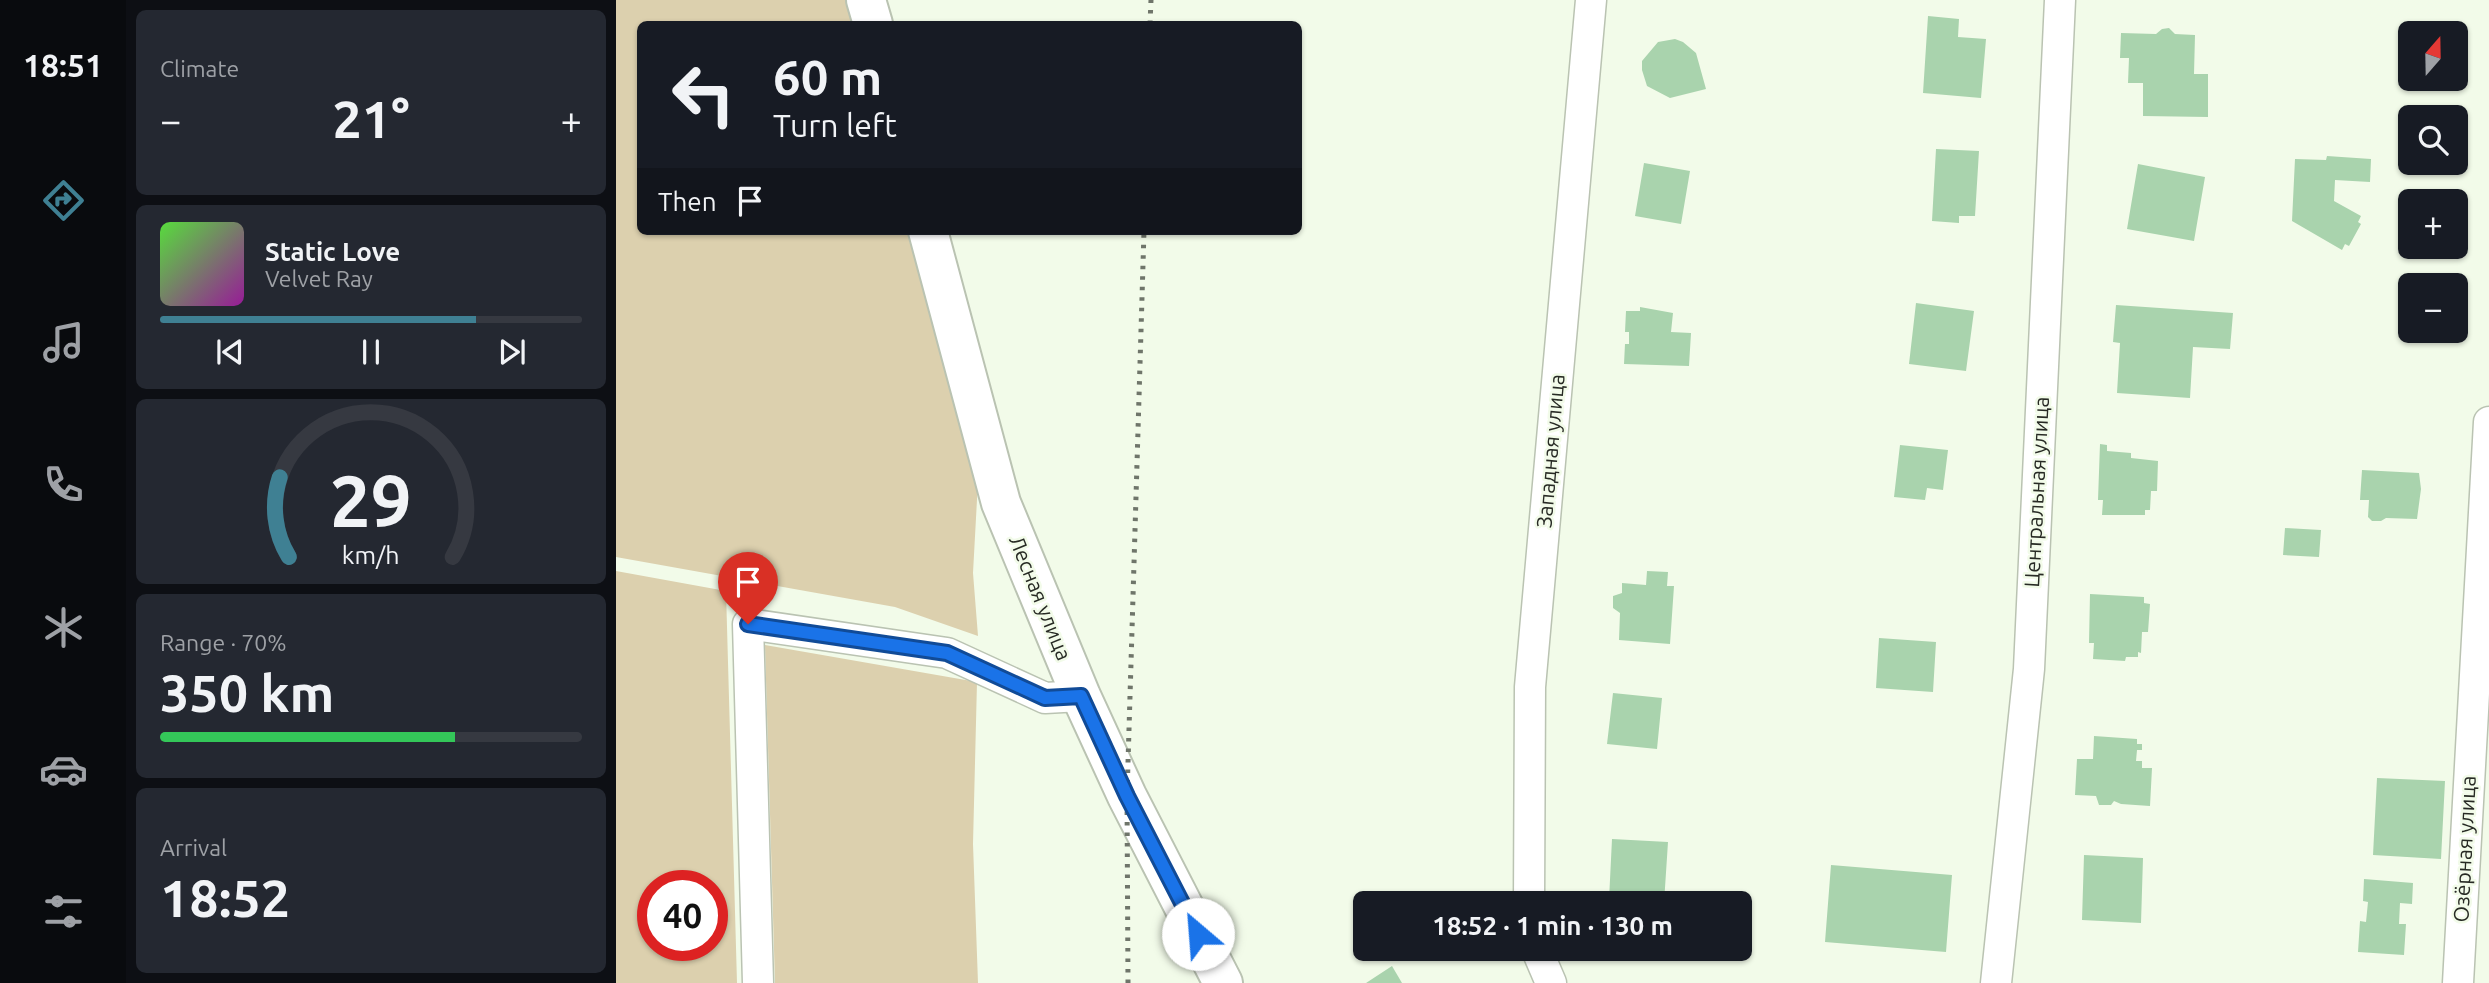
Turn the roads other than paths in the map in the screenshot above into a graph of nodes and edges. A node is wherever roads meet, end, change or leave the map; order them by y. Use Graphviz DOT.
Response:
graph roads {
  1 [pos="866,0"];
  2 [pos="1591,0"];
  3 [pos="2060,0"];
  4 [pos="872,21"];
  5 [pos="929,235"];
  6 [pos="2489,422"];
  7 [pos="1081,696"];
  8 [pos="1529,891"];
  9 [pos="1542,961"];
  10 [pos="758,983"];
  11 [pos="1223,983"];
  12 [pos="1551,983"];
  13 [pos="1996,983"];
  14 [pos="2458,983"];
  1 -- 4 [label="street"];
  2 -- 8 [label="street, Западная улица"];
  3 -- 13 [label="street, Центральная улица"];
  5 -- 7 [label="street, Лесная улица"];
  6 -- 14 [label="street, Озёрная улица"];
  7 -- 10 [label="street"];
  7 -- 11 [label="street, Лесная улица"];
  9 -- 12 [label="street"];
}
